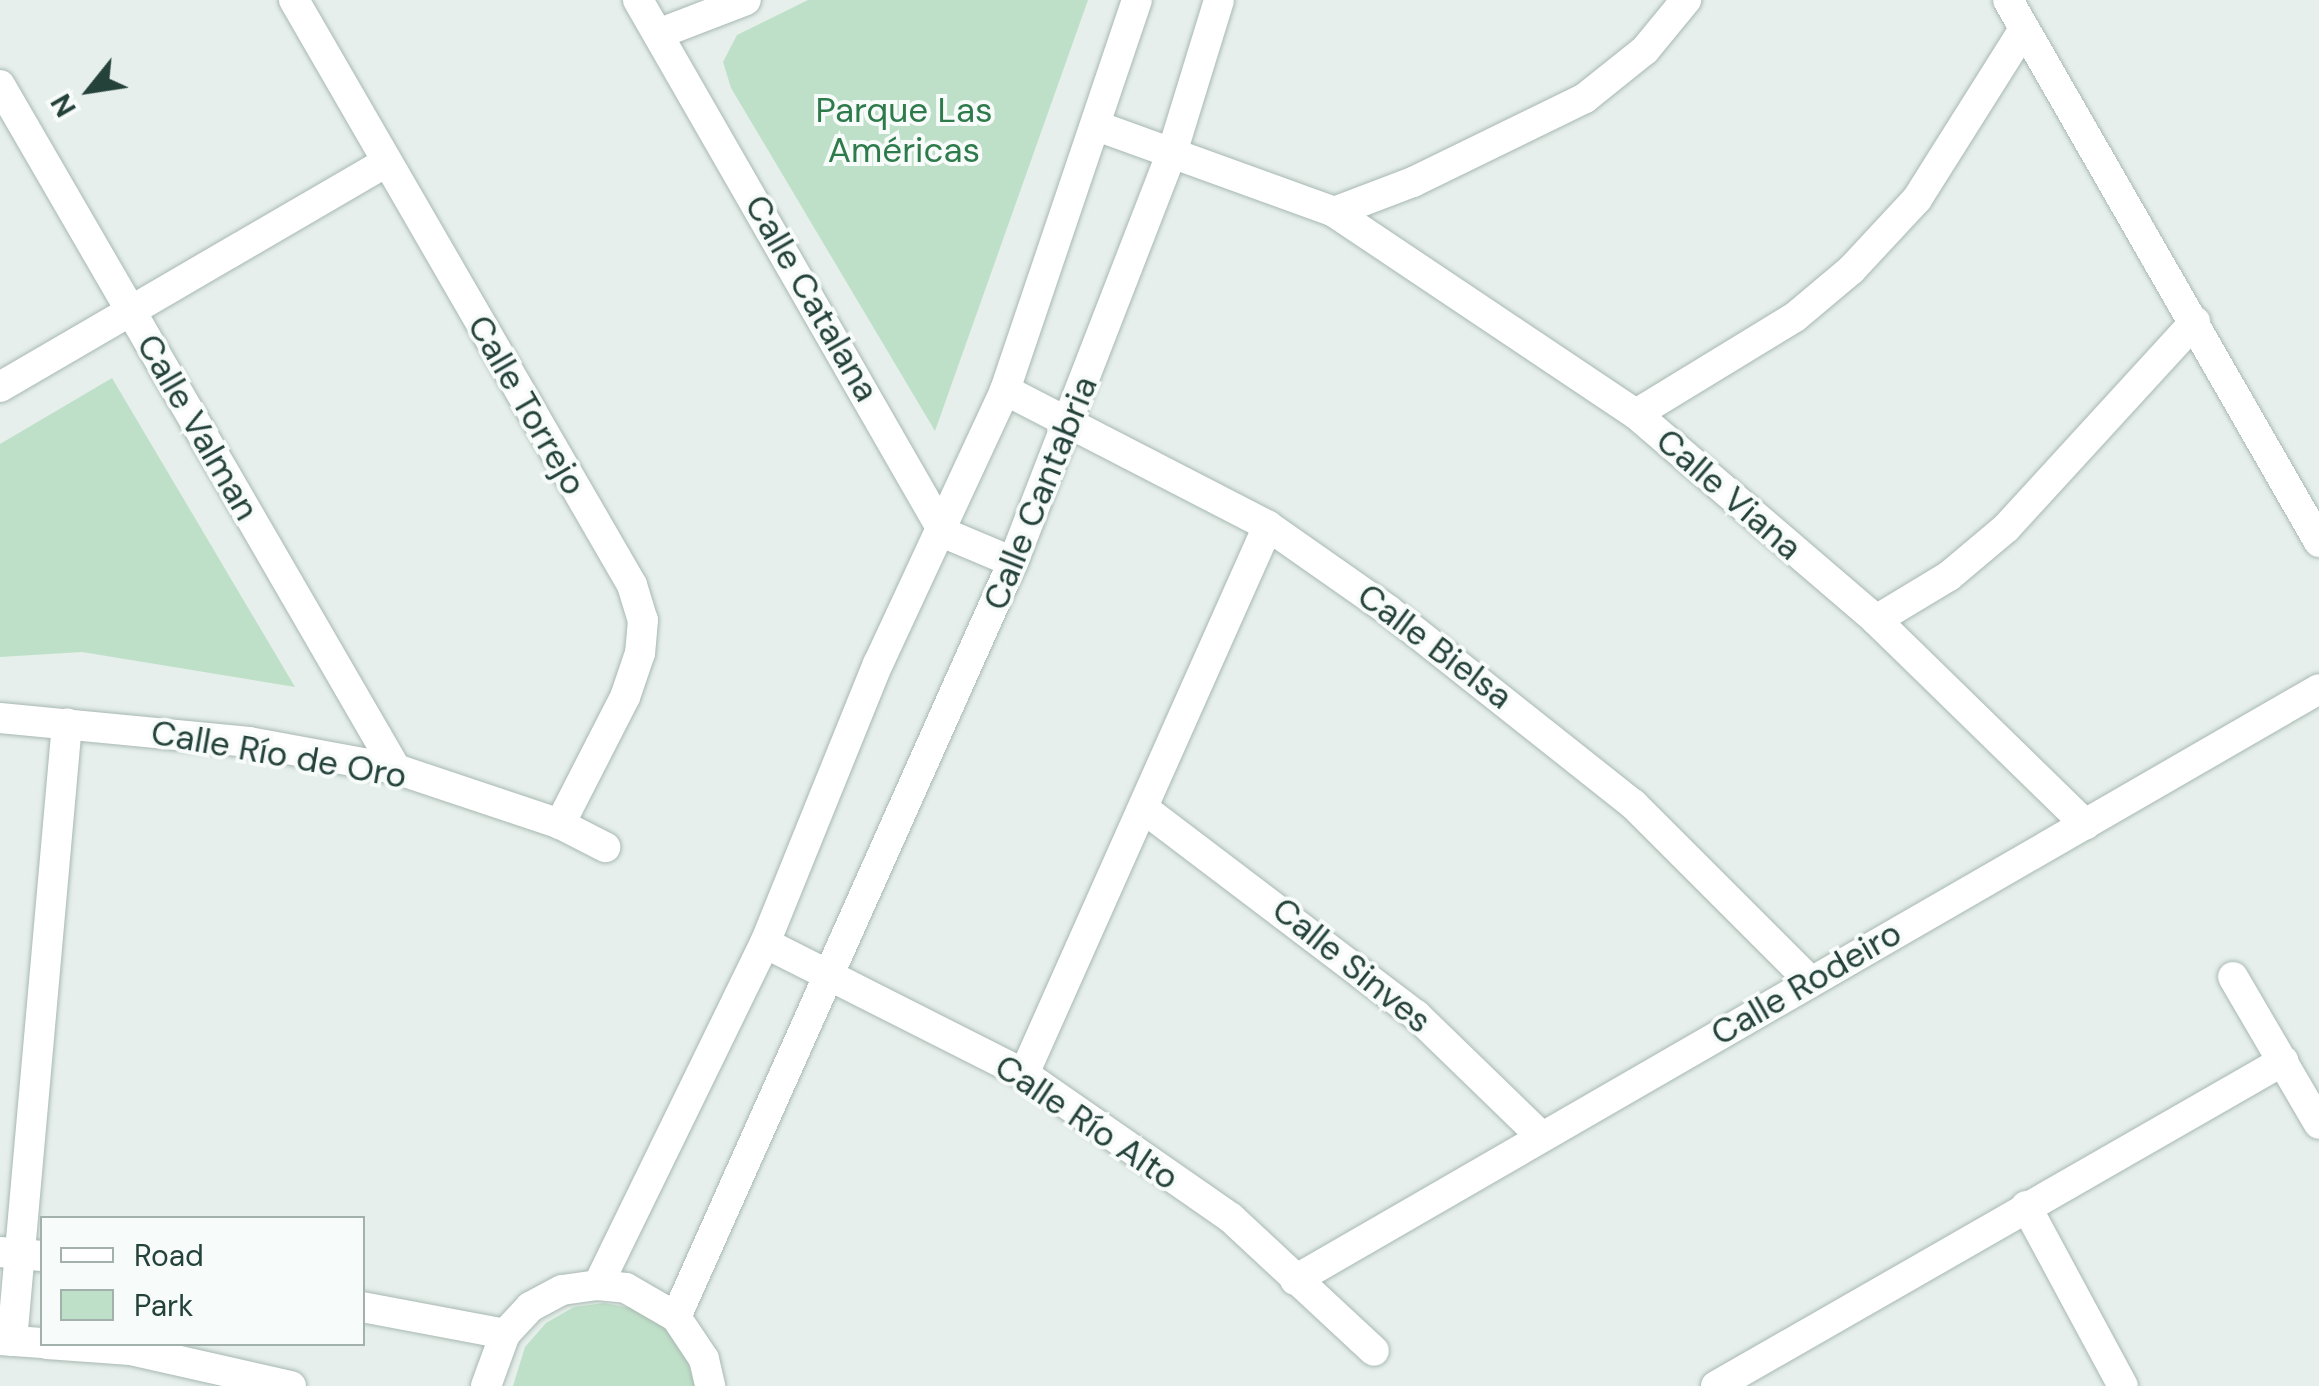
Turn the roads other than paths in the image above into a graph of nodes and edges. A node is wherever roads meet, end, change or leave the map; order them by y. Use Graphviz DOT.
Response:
graph roads {
  1 [pos="294,0"];
  2 [pos="638,0"];
  3 [pos="746,0"];
  4 [pos="1137,0"];
  5 [pos="1219,0"];
  6 [pos="1686,0"];
  7 [pos="2008,0"];
  8 [pos="2024,28"];
  9 [pos="658,34"];
  10 [pos="0,85"];
  11 [pos="1097,126"];
  12 [pos="1172,153"];
  13 [pos="386,162"];
  14 [pos="1334,212"];
  15 [pos="129,309"];
  16 [pos="2195,322"];
  17 [pos="0,387"];
  18 [pos="1005,390"];
  19 [pos="1636,414"];
  20 [pos="1072,421"];
  21 [pos="1268,526"];
  22 [pos="944,532"];
  23 [pos="2319,542"];
  24 [pos="1014,562"];
  25 [pos="1876,620"];
  26 [pos="2319,689"];
  27 [pos="0,718"];
  28 [pos="67,723"];
  29 [pos="396,769"];
  30 [pos="1146,810"];
  31 [pos="560,824"];
  32 [pos="2086,826"];
  33 [pos="605,846"];
  34 [pos="765,944"];
  35 [pos="832,974"];
  36 [pos="2233,978"];
  37 [pos="1809,980"];
  38 [pos="2283,1061"];
  39 [pos="1024,1074"];
  40 [pos="2319,1124"];
  41 [pos="1542,1137"];
  42 [pos="2026,1206"];
  43 [pos="22,1254"];
  44 [pos="1294,1280"];
  45 [pos="598,1285"];
  46 [pos="365,1308"];
  47 [pos="676,1316"];
  48 [pos="505,1334"];
  49 [pos="26,1342"];
  50 [pos="78,1346"];
  51 [pos="1374,1351"];
  52 [pos="291,1386"];
  53 [pos="486,1386"];
  54 [pos="710,1386"];
  55 [pos="1716,1386"];
  56 [pos="2123,1386"];
  1 -- 13 [label="street, Calle Torrejo"];
  2 -- 9 [label="street, Calle Catalana"];
  3 -- 9 [label="street"];
  4 -- 11 [label="street, Calle Cantabria"];
  5 -- 12 [label="street, Calle Cantabria"];
  6 -- 14 [label="street"];
  7 -- 8 [label="street"];
  8 -- 16 [label="street"];
  8 -- 19 [label="street"];
  9 -- 22 [label="street, Calle Catalana"];
  10 -- 15 [label="street, Calle Valman"];
  11 -- 12 [label="street, Calle Viana"];
  11 -- 18 [label="street, Calle Cantabria"];
  12 -- 14 [label="street, Calle Viana"];
  12 -- 20 [label="street, Calle Cantabria"];
  13 -- 15 [label="street"];
  13 -- 31 [label="street, Calle Torrejo"];
  14 -- 19 [label="street, Calle Viana"];
  15 -- 17 [label="street"];
  15 -- 29 [label="street, Calle Valman"];
  16 -- 23 [label="street"];
  16 -- 25 [label="street"];
  18 -- 20 [label="street, Calle Bielsa"];
  18 -- 22 [label="street, Calle Cantabria"];
  19 -- 25 [label="street, Calle Viana"];
  20 -- 21 [label="street, Calle Bielsa"];
  20 -- 24 [label="street, Calle Cantabria"];
  21 -- 30 [label="street"];
  21 -- 37 [label="street, Calle Bielsa"];
  22 -- 24 [label="street"];
  22 -- 34 [label="street, Calle Cantabria"];
  24 -- 35 [label="street, Calle Cantabria"];
  25 -- 32 [label="street, Calle Viana"];
  26 -- 32 [label="street, Calle Rodeiro"];
  27 -- 28 [label="street, Calle Río de Oro"];
  28 -- 29 [label="street, Calle Río de Oro"];
  28 -- 43 [label="street"];
  29 -- 31 [label="street, Calle Río de Oro"];
  30 -- 39 [label="street"];
  30 -- 41 [label="street, Calle Sinves"];
  31 -- 33 [label="street, Calle Río de Oro"];
  32 -- 37 [label="street, Calle Rodeiro"];
  34 -- 35 [label="street, Calle Río Alto"];
  34 -- 45 [label="street, Calle Cantabria"];
  35 -- 39 [label="street, Calle Río Alto"];
  35 -- 47 [label="street, Calle Cantabria"];
  36 -- 38 [label="street"];
  37 -- 41 [label="street, Calle Rodeiro"];
  38 -- 40 [label="street"];
  38 -- 42 [label="street"];
  39 -- 44 [label="street, Calle Río Alto"];
  41 -- 44 [label="street, Calle Rodeiro"];
  42 -- 55 [label="street"];
  42 -- 56 [label="street"];
  43 -- 49 [label="street"];
  44 -- 51 [label="street, Calle Río Alto"];
  45 -- 47 [label="street"];
  45 -- 48 [label="street"];
  46 -- 48 [label="street"];
  47 -- 54 [label="street"];
  48 -- 53 [label="street"];
  50 -- 52 [label="street"];
}
